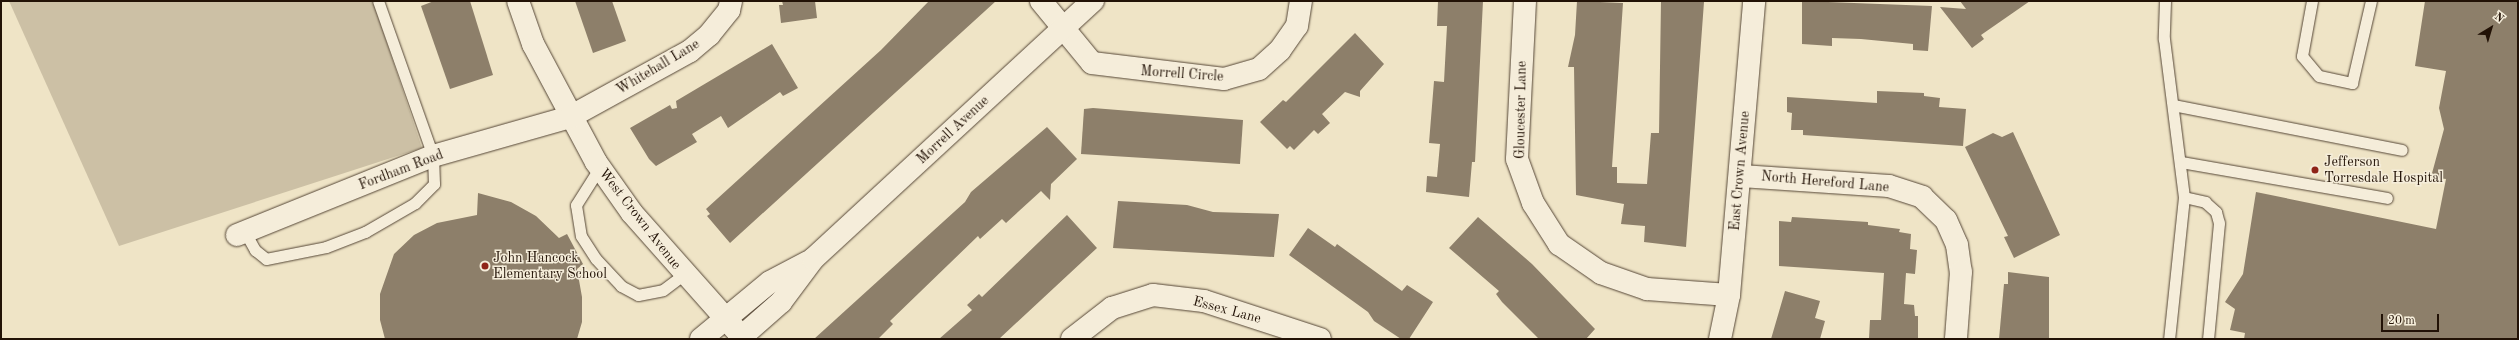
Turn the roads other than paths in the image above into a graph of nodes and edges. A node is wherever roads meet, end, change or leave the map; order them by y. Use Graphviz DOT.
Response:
graph roads {
  1 [pos="378,1"];
  2 [pos="518,1"];
  3 [pos="731,1"];
  4 [pos="1042,1"];
  5 [pos="1093,1"];
  6 [pos="1301,1"];
  7 [pos="1525,1"];
  8 [pos="1754,1"];
  9 [pos="2312,1"];
  10 [pos="2371,1"];
  11 [pos="2163,4"];
  12 [pos="1064,27"];
  13 [pos="2173,105"];
  14 [pos="570,117"];
  15 [pos="2402,150"];
  16 [pos="433,156"];
  17 [pos="2181,162"];
  18 [pos="600,168"];
  19 [pos="1741,176"];
  20 [pos="2184,197"];
  21 [pos="2387,198"];
  22 [pos="241,233"];
  23 [pos="813,258"];
  24 [pos="684,274"];
  25 [pos="1729,295"];
  26 [pos="725,318"];
  27 [pos="742,338"];
  28 [pos="701,339"];
  29 [pos="1072,339"];
  30 [pos="1320,339"];
  31 [pos="1720,339"];
  32 [pos="1956,339"];
  33 [pos="2169,339"];
  34 [pos="2208,339"];
  1 -- 16 [label="lane"];
  2 -- 14 [label="street, West Crown Avenue"];
  3 -- 14 [label="street, Whitehall Lane"];
  4 -- 12 [label="street, Morrell Circle"];
  5 -- 12 [label="street, Morrell Avenue"];
  6 -- 12 [label="street, Morrell Circle"];
  7 -- 25 [label="street, Gloucester Lane"];
  8 -- 19 [label="street, East Crown Avenue"];
  9 -- 10 [label="lane"];
  11 -- 13 [label="lane"];
  12 -- 23 [label="street, Morrell Avenue"];
  13 -- 15 [label="lane"];
  13 -- 17 [label="lane"];
  14 -- 16 [label="street, Fordham Road"];
  14 -- 18 [label="street, West Crown Avenue"];
  16 -- 22 [label="street, Fordham Road"];
  16 -- 22 [label="lane"];
  17 -- 20 [label="lane"];
  17 -- 21 [label="lane"];
  18 -- 24 [label="street, West Crown Avenue"];
  18 -- 24 [label="lane"];
  19 -- 25 [label="street, East Crown Avenue"];
  19 -- 32 [label="street, North Hereford Lane"];
  20 -- 33 [label="lane"];
  20 -- 34 [label="lane"];
  23 -- 26 [label="street, Morrell Avenue"];
  23 -- 27 [label="street, Morrell Avenue"];
  24 -- 26 [label="street, West Crown Avenue"];
  25 -- 31 [label="street, East Crown Avenue"];
  26 -- 27 [label="street, West Crown Avenue"];
  26 -- 28 [label="street, Morrell Avenue"];
  29 -- 30 [label="street, Essex Lane"];
}
